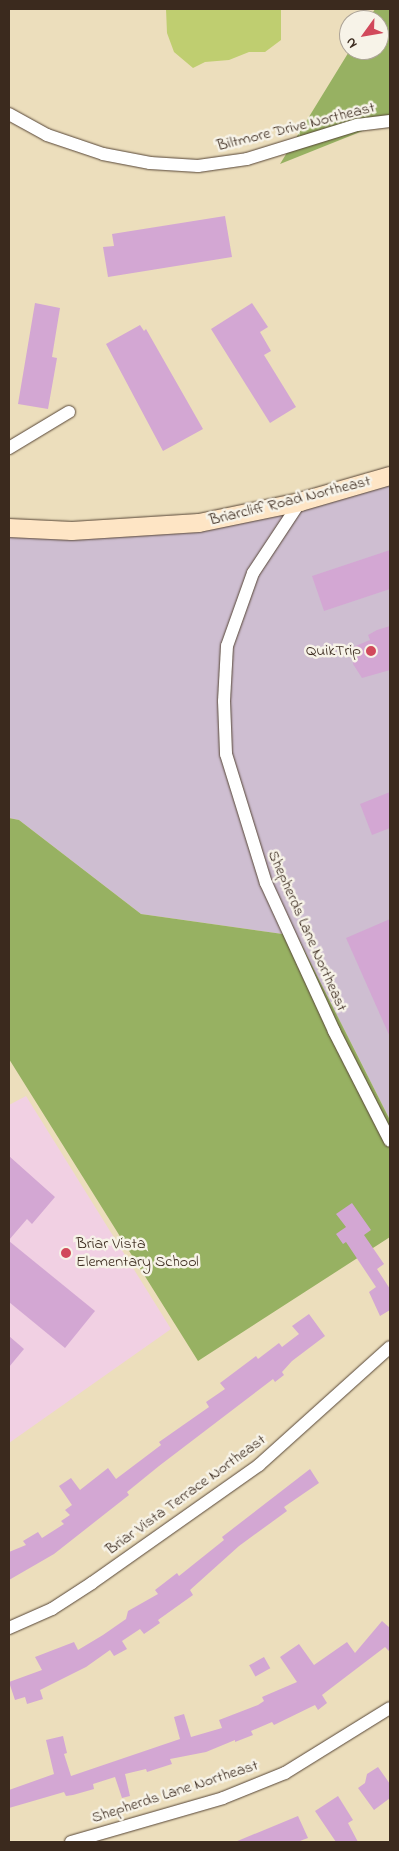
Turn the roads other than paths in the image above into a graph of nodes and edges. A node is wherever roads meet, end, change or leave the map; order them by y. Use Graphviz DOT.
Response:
graph roads {
  1 [pos="9,114"];
  2 [pos="390,121"];
  3 [pos="69,412"];
  4 [pos="9,448"];
  5 [pos="390,476"];
  6 [pos="300,502"];
  7 [pos="9,528"];
  8 [pos="390,1141"];
  9 [pos="390,1347"];
  10 [pos="9,1628"];
  11 [pos="390,1708"];
  12 [pos="71,1842"];
  1 -- 2 [label="street, Biltmore Drive Northeast"];
  3 -- 4 [label="street"];
  5 -- 6 [label="main road, Briarcliff Road Northeast"];
  6 -- 7 [label="main road, Briarcliff Road Northeast"];
  6 -- 8 [label="street, Shepherds Lane Northeast"];
  9 -- 10 [label="street, Briar Vista Terrace Northeast"];
  11 -- 12 [label="street, Shepherds Lane Northeast"];
}
